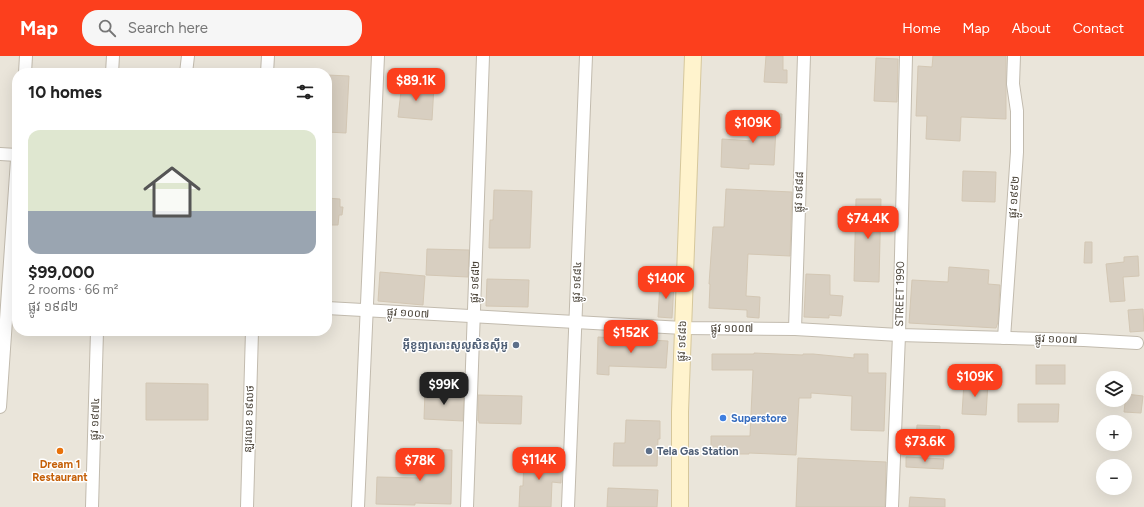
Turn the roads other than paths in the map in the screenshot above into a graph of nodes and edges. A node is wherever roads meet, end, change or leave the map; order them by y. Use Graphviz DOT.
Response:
graph roads {
  1 [pos="26,56"];
  2 [pos="113,56"];
  3 [pos="188,56"];
  4 [pos="268,56"];
  5 [pos="378,56"];
  6 [pos="483,56"];
  7 [pos="586,56"];
  8 [pos="693,56"];
  9 [pos="804,56"];
  10 [pos="906,56"];
  11 [pos="1014,56"];
  12 [pos="25,68"];
  13 [pos="112,68"];
  14 [pos="187,68"];
  15 [pos="267,68"];
  16 [pos="0,154"];
  17 [pos="12,155"];
  18 [pos="12,229"];
  19 [pos="8,284"];
  20 [pos="332,308"];
  21 [pos="366,311"];
  22 [pos="474,317"];
  23 [pos="576,322"];
  24 [pos="683,328"];
  25 [pos="795,329"];
  26 [pos="899,335"];
  27 [pos="97,336"];
  28 [pos="252,336"];
  29 [pos="1004,338"];
  30 [pos="1137,343"];
  31 [pos="0,406"];
  32 [pos="92,507"];
  33 [pos="247,507"];
  34 [pos="358,507"];
  35 [pos="467,507"];
  36 [pos="568,507"];
  37 [pos="680,507"];
  38 [pos="892,507"];
  1 -- 12 [label="street"];
  2 -- 13 [label="street"];
  3 -- 14 [label="street"];
  4 -- 15 [label="street"];
  5 -- 21 [label="street"];
  6 -- 22 [label="street, ផ្លូវ ១៩៨២"];
  7 -- 23 [label="street, ផ្លូវ ១៩៨៤"];
  8 -- 24 [label="main road, ផ្លូវ ១៩៨៦"];
  9 -- 25 [label="street, ផ្លុវ ១៩៨៨"];
  10 -- 26 [label="street, STREET 1990"];
  11 -- 29 [label="street, ផ្លូវ ១៩៩២"];
  16 -- 17 [label="street"];
  18 -- 19 [label="street"];
  19 -- 31 [label="street"];
  20 -- 21 [label="street, ផ្លូវ ១០០៧"];
  21 -- 22 [label="street, ផ្លូវ ១០០៧"];
  21 -- 34 [label="street"];
  22 -- 23 [label="street, ផ្លូវ ១០០៧"];
  22 -- 35 [label="street, ផ្លូវ ១៩៨២"];
  23 -- 24 [label="street, ផ្លូវ ១០០៧"];
  23 -- 36 [label="street, ផ្លូវ ១៩៨៤"];
  24 -- 25 [label="street, ផ្លូវ ១០០៧"];
  24 -- 37 [label="main road, ផ្លូវ ១៩៨៦"];
  25 -- 26 [label="street, ផ្លូវ ១០០៧"];
  26 -- 29 [label="street, ផ្លូវ ១០០៧"];
  26 -- 38 [label="street, STREET 1990"];
  27 -- 32 [label="street, ផ្លូវ ១៩៧៤"];
  28 -- 33 [label="street, ន្ឡរលេខ ១៩លថ"];
  29 -- 30 [label="street, ផ្លូវ ១០០៧"];
}
